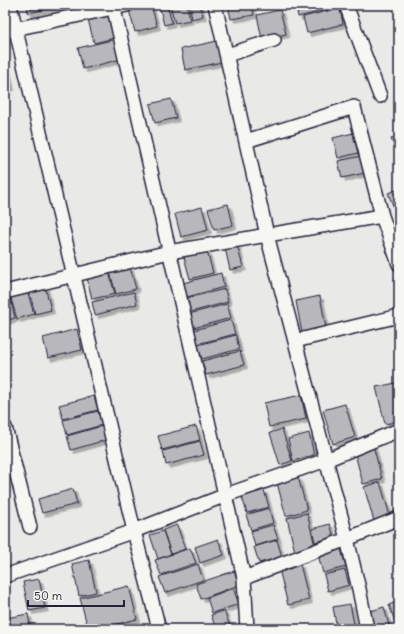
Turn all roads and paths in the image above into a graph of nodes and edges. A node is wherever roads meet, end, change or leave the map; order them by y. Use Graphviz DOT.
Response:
graph roads {
  1 [pos="10,5"];
  2 [pos="127,5"];
  3 [pos="215,5"];
  4 [pos="346,5"];
  5 [pos="113,7"];
  6 [pos="10,30"];
  7 [pos="274,40"];
  8 [pos="227,55"];
  9 [pos="380,96"];
  10 [pos="246,141"];
  11 [pos="382,216"];
  12 [pos="267,235"];
  13 [pos="169,252"];
  14 [pos="398,259"];
  15 [pos="74,276"];
  16 [pos="5,292"];
  17 [pos="399,316"];
  18 [pos="295,340"];
  19 [pos="5,427"];
  20 [pos="399,430"];
  21 [pos="326,460"];
  22 [pos="226,495"];
  23 [pos="399,518"];
  24 [pos="30,527"];
  25 [pos="134,531"];
  26 [pos="347,540"];
  27 [pos="5,576"];
  28 [pos="244,578"];
  29 [pos="159,629"];
  30 [pos="247,629"];
  31 [pos="367,629"];
  1 -- 6 [label="street"];
  2 -- 5 [label="street"];
  3 -- 8 [label="street"];
  4 -- 9 [label="street"];
  5 -- 6 [label="street"];
  5 -- 13 [label="street"];
  6 -- 15 [label="street"];
  7 -- 8 [label="street"];
  8 -- 10 [label="street"];
  10 -- 11 [label="street"];
  10 -- 12 [label="street"];
  11 -- 12 [label="street"];
  11 -- 14 [label="street"];
  12 -- 13 [label="street"];
  12 -- 18 [label="street"];
  13 -- 15 [label="street"];
  13 -- 22 [label="street"];
  15 -- 16 [label="street"];
  15 -- 25 [label="street"];
  17 -- 18 [label="street"];
  18 -- 21 [label="street"];
  19 -- 24 [label="street"];
  20 -- 21 [label="street"];
  21 -- 22 [label="street"];
  21 -- 26 [label="street"];
  22 -- 25 [label="street"];
  22 -- 28 [label="street"];
  23 -- 26 [label="street"];
  25 -- 27 [label="street"];
  25 -- 29 [label="street"];
  26 -- 28 [label="street"];
  26 -- 31 [label="street"];
  28 -- 30 [label="street"];
}
